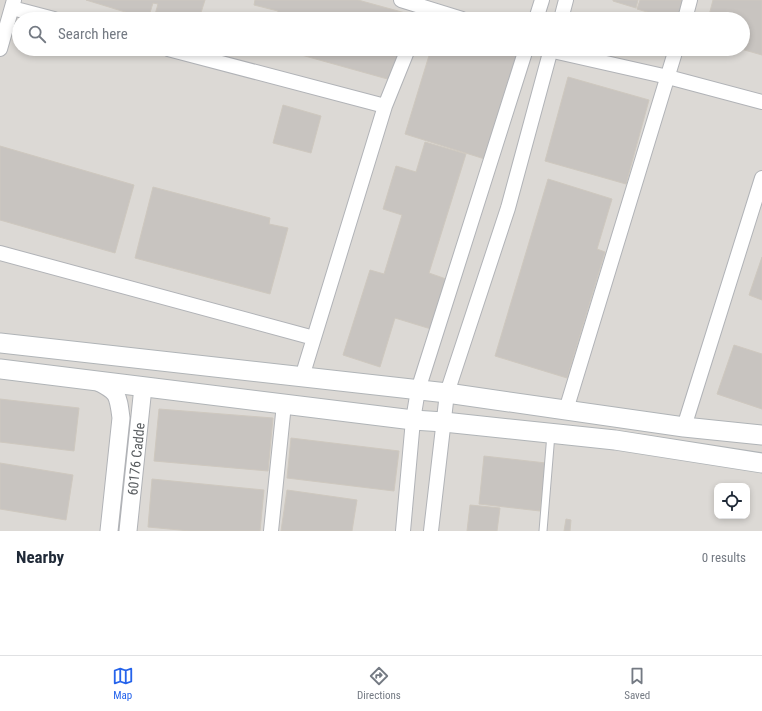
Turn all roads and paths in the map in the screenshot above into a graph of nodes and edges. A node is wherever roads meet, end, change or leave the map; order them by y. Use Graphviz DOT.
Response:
graph roads {
  1 [pos="401,0"];
  2 [pos="542,0"];
  3 [pos="566,0"];
  4 [pos="690,0"];
  5 [pos="13,4"];
  6 [pos="424,9"];
  7 [pos="35,12"];
  8 [pos="435,12"];
  9 [pos="538,12"];
  10 [pos="562,12"];
  11 [pos="687,12"];
  12 [pos="0,49"];
  13 [pos="195,56"];
  14 [pos="405,56"];
  15 [pos="524,56"];
  16 [pos="547,56"];
  17 [pos="575,56"];
  18 [pos="674,56"];
  19 [pos="668,77"];
  20 [pos="762,102"];
  21 [pos="385,106"];
  22 [pos="762,178"];
  23 [pos="0,253"];
  24 [pos="314,338"];
  25 [pos="0,343"];
  26 [pos="0,369"];
  27 [pos="302,377"];
  28 [pos="96,381"];
  29 [pos="143,387"];
  30 [pos="418,390"];
  31 [pos="447,393"];
  32 [pos="284,404"];
  33 [pos="566,410"];
  34 [pos="413,420"];
  35 [pos="444,422"];
  36 [pos="684,427"];
  37 [pos="552,433"];
  38 [pos="762,435"];
  39 [pos="762,463"];
  40 [pos="109,531"];
  41 [pos="128,531"];
  42 [pos="271,531"];
  43 [pos="403,531"];
  44 [pos="431,531"];
  45 [pos="543,531"];
  1 -- 6 [label="street"];
  2 -- 9 [label="street"];
  3 -- 10 [label="street"];
  4 -- 11 [label="street"];
  5 -- 7 [label="street"];
  5 -- 12 [label="street"];
  6 -- 8 [label="street"];
  13 -- 21 [label="street"];
  14 -- 21 [label="street"];
  15 -- 30 [label="street"];
  16 -- 31 [label="street"];
  17 -- 19 [label="street"];
  18 -- 19 [label="street"];
  19 -- 20 [label="street"];
  19 -- 33 [label="street"];
  21 -- 24 [label="street"];
  22 -- 36 [label="street"];
  23 -- 24 [label="street"];
  24 -- 27 [label="street"];
  25 -- 27 [label="main road"];
  26 -- 28 [label="main road"];
  27 -- 30 [label="main road"];
  28 -- 29 [label="main road"];
  28 -- 40 [label="street"];
  29 -- 32 [label="main road"];
  29 -- 41 [label="street, 60176 Cadde"];
  30 -- 31 [label="main road"];
  30 -- 34 [label="street"];
  31 -- 33 [label="main road"];
  31 -- 35 [label="street"];
  32 -- 34 [label="main road"];
  32 -- 42 [label="street"];
  33 -- 36 [label="main road"];
  34 -- 35 [label="main road"];
  34 -- 43 [label="street"];
  35 -- 37 [label="main road"];
  35 -- 44 [label="street"];
  36 -- 38 [label="main road"];
  37 -- 39 [label="main road"];
  37 -- 45 [label="lane"];
}
